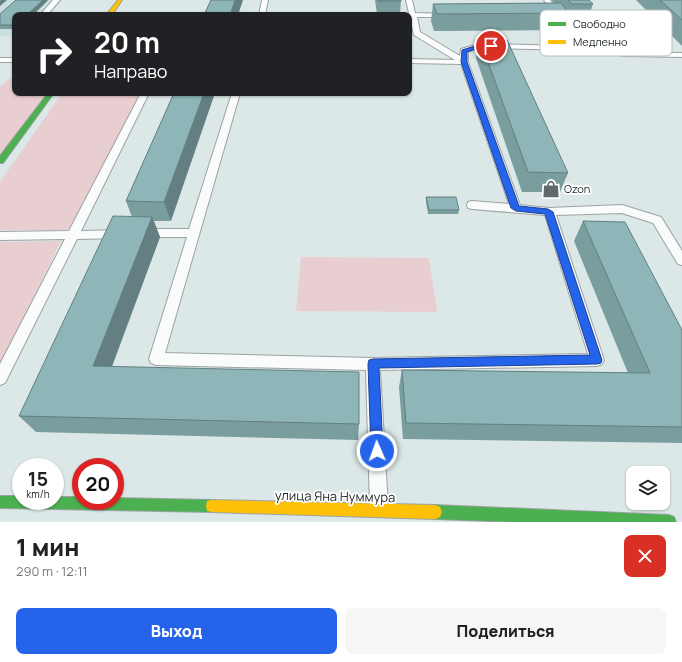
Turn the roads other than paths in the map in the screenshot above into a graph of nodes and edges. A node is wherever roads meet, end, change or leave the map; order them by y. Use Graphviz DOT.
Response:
graph roads {
  1 [pos="57,0"];
  2 [pos="120,0"];
  3 [pos="265,0"];
  4 [pos="409,0"];
  5 [pos="547,0"];
  6 [pos="554,10"];
  7 [pos="45,12"];
  8 [pos="111,12"];
  9 [pos="263,12"];
  10 [pos="413,15"];
  11 [pos="458,15"];
  12 [pos="412,23"];
  13 [pos="540,46"];
  14 [pos="672,55"];
  15 [pos="682,55"];
  16 [pos="0,60"];
  17 [pos="12,60"];
  18 [pos="412,61"];
  19 [pos="464,62"];
  20 [pos="49,96"];
  21 [pos="144,96"];
  22 [pos="235,96"];
  23 [pos="0,161"];
  24 [pos="472,205"];
  25 [pos="516,208"];
  26 [pos="548,212"];
  27 [pos="194,233"];
  28 [pos="72,234"];
  29 [pos="0,236"];
  30 [pos="682,261"];
  31 [pos="373,364"];
  32 [pos="0,378"];
  33 [pos="0,502"];
  34 [pos="379,510"];
  35 [pos="669,522"];
  1 -- 7 [label="lane"];
  2 -- 8 [label="street"];
  3 -- 9 [label="lane"];
  4 -- 10 [label="lane"];
  5 -- 6 [label="lane"];
  10 -- 11 [label="lane"];
  10 -- 12 [label="lane"];
  12 -- 19 [label="lane"];
  13 -- 19 [label="lane"];
  14 -- 15 [label="lane"];
  16 -- 17 [label="lane"];
  18 -- 19 [label="lane"];
  19 -- 25 [label="lane"];
  20 -- 23 [label="street"];
  21 -- 28 [label="lane"];
  22 -- 27 [label="lane"];
  24 -- 25 [label="lane"];
  25 -- 26 [label="lane"];
  26 -- 30 [label="lane"];
  26 -- 31 [label="lane"];
  27 -- 28 [label="lane"];
  27 -- 31 [label="lane"];
  28 -- 29 [label="lane"];
  28 -- 32 [label="lane"];
  31 -- 34 [label="lane"];
  33 -- 34 [label="street, улица Яна Нуммура"];
  34 -- 35 [label="street, улица Яна Нуммура"];
}
